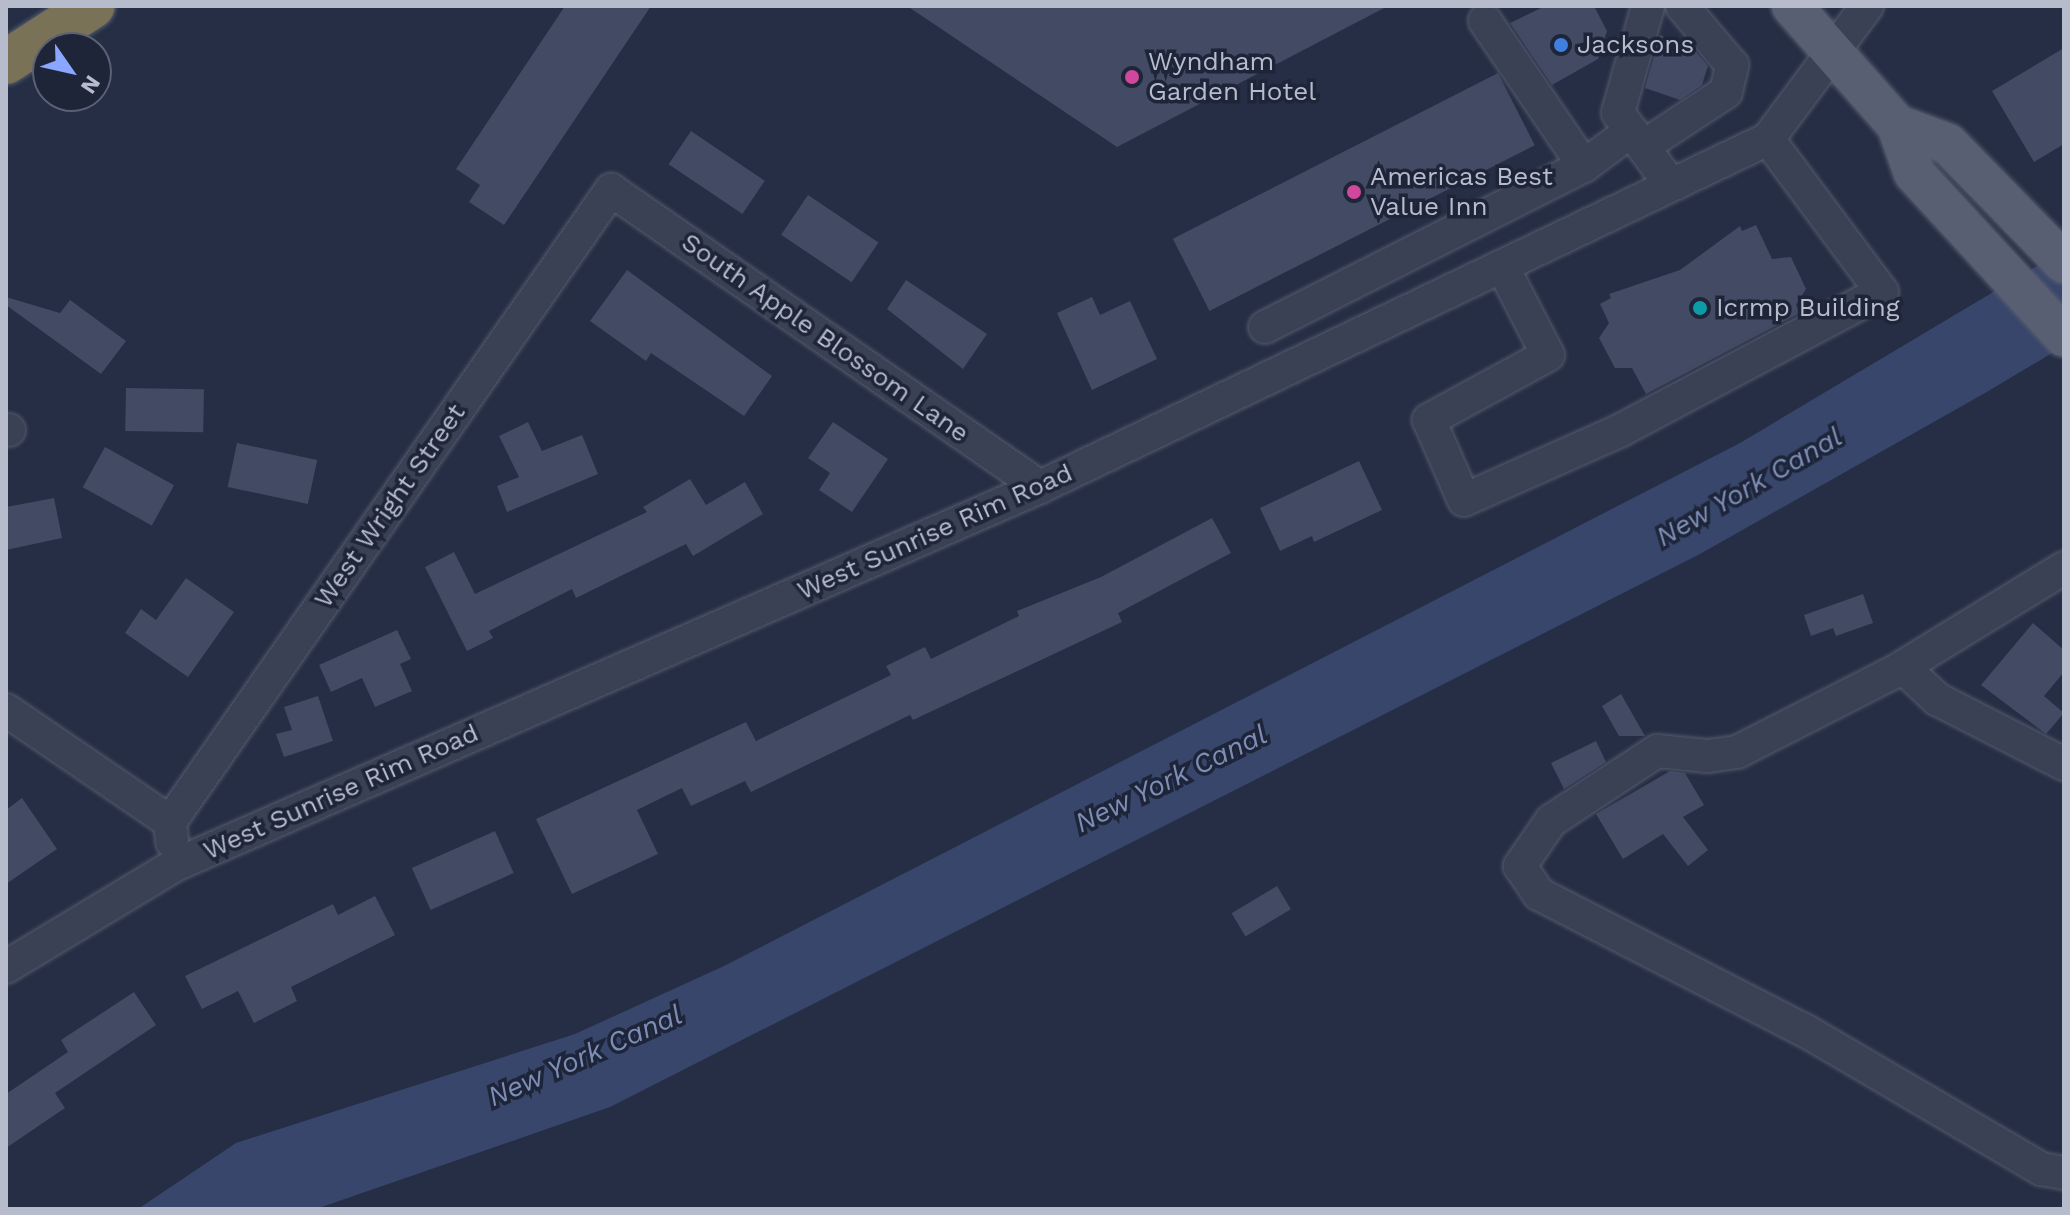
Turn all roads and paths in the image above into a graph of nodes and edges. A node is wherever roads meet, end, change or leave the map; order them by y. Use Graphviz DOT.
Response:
graph roads {
  1 [pos="93,6"];
  2 [pos="1648,6"];
  3 [pos="1682,6"];
  4 [pos="1792,6"];
  5 [pos="1867,6"];
  6 [pos="1485,21"];
  7 [pos="1834,56"];
  8 [pos="6,62"];
  9 [pos="1897,125"];
  10 [pos="1637,138"];
  11 [pos="1768,139"];
  12 [pos="1584,166"];
  13 [pos="1671,185"];
  14 [pos="611,190"];
  15 [pos="2056,255"];
  16 [pos="1388,265"];
  17 [pos="1502,266"];
  18 [pos="1412,309"];
  19 [pos="1265,327"];
  20 [pos="2064,336"];
  21 [pos="1040,487"];
  22 [pos="2064,568"];
  23 [pos="1903,667"];
  24 [pos="6,710"];
  25 [pos="2064,764"];
  26 [pos="170,822"];
  27 [pos="175,865"];
  28 [pos="6,967"];
  29 [pos="2064,1173"];
  1 -- 8 [label="highway"];
  2 -- 10 [label="street"];
  3 -- 10 [label="street"];
  4 -- 7 [label="main road"];
  5 -- 7 [label="street, West Sunrise Rim Road"];
  6 -- 12 [label="street"];
  7 -- 9 [label="main road"];
  7 -- 11 [label="street, West Sunrise Rim Road"];
  9 -- 15 [label="main road"];
  9 -- 20 [label="main road"];
  10 -- 12 [label="street"];
  10 -- 13 [label="street"];
  11 -- 13 [label="street, West Sunrise Rim Road"];
  11 -- 17 [label="street"];
  12 -- 16 [label="street"];
  13 -- 17 [label="street, West Sunrise Rim Road"];
  14 -- 21 [label="street, South Apple Blossom Lane"];
  14 -- 26 [label="street, West Wright Street"];
  16 -- 18 [label="street"];
  16 -- 19 [label="street"];
  17 -- 18 [label="street, West Sunrise Rim Road"];
  18 -- 21 [label="street, West Sunrise Rim Road"];
  21 -- 27 [label="street, West Sunrise Rim Road"];
  22 -- 23 [label="street"];
  23 -- 25 [label="street"];
  23 -- 29 [label="street"];
  24 -- 26 [label="street"];
  26 -- 27 [label="street"];
  27 -- 28 [label="street, West Sunrise Rim Road"];
}
